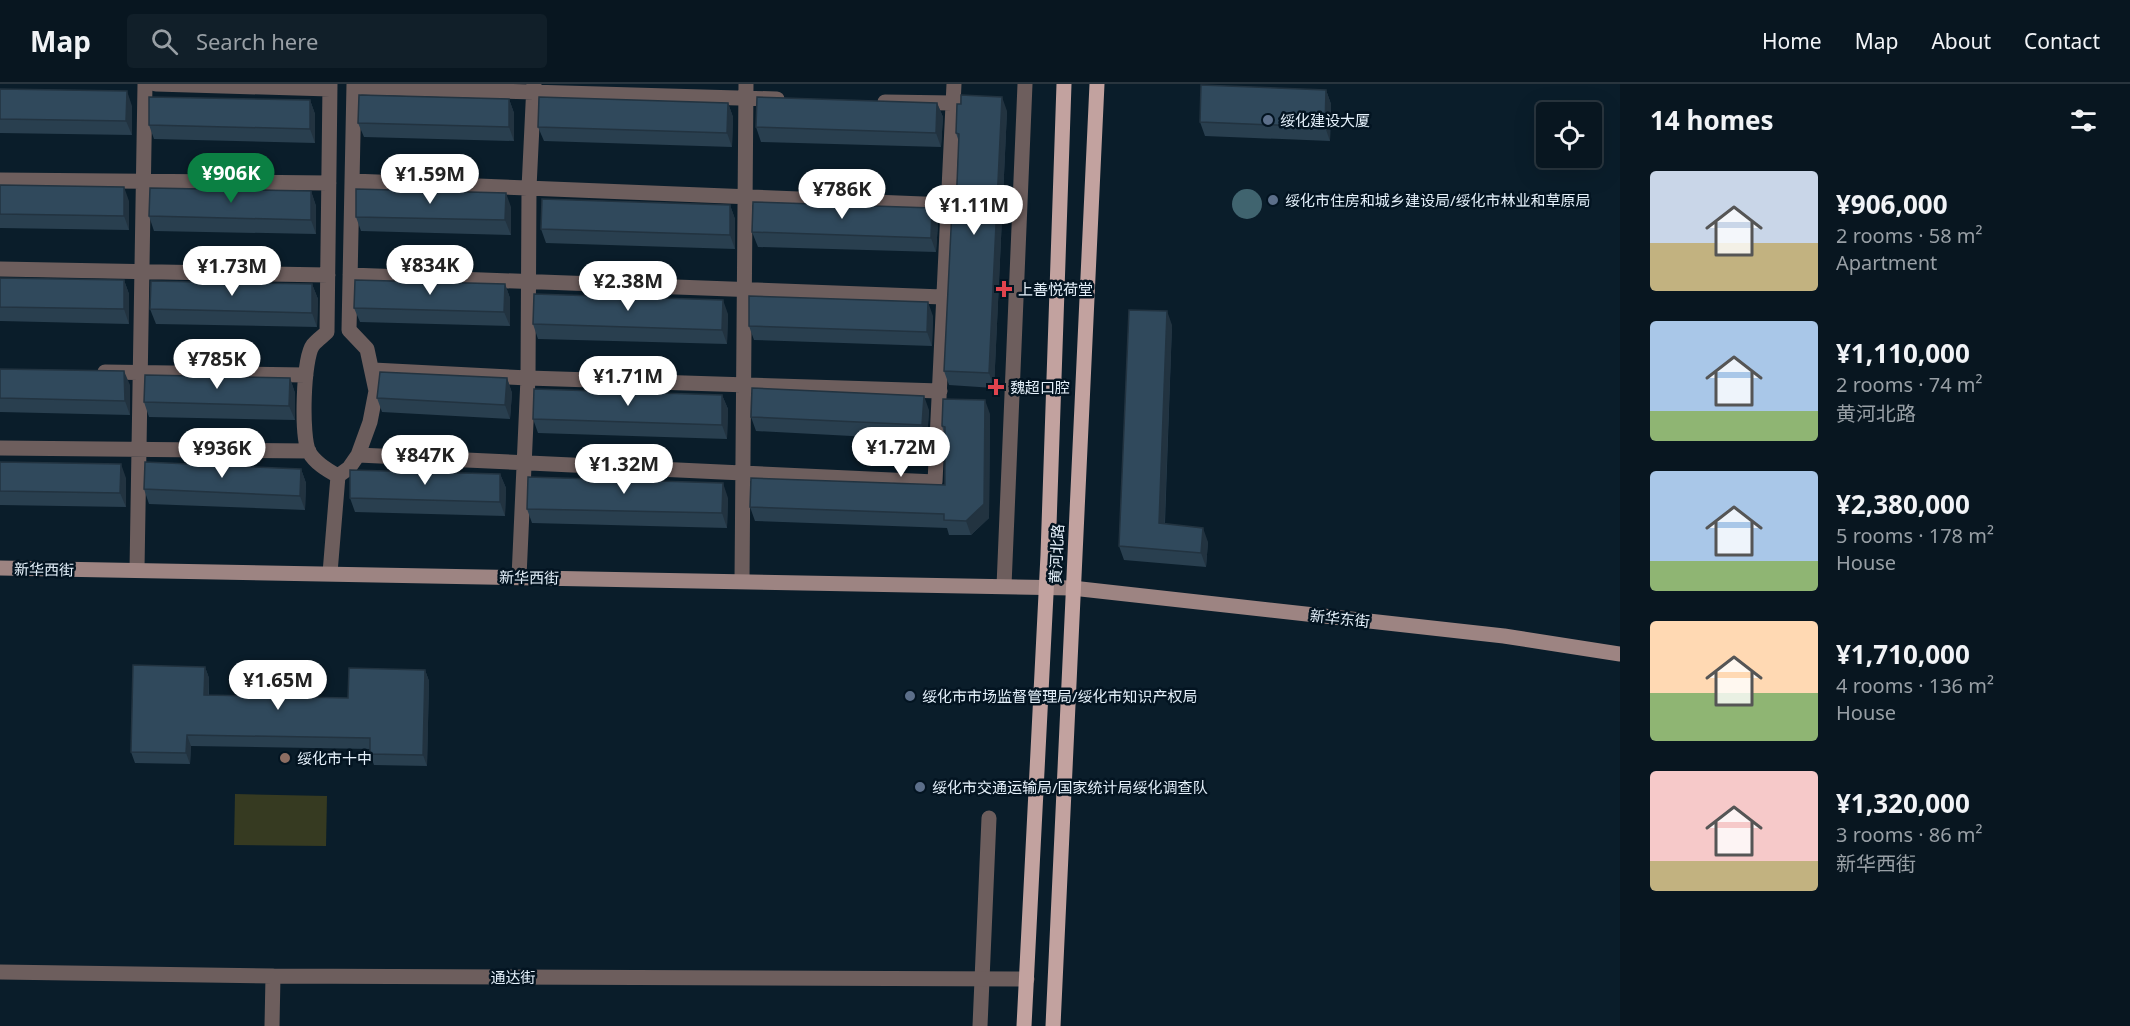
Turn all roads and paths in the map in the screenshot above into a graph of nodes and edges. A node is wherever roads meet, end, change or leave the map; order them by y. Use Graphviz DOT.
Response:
graph roads {
  1 [pos="145,84"];
  2 [pos="156,84"];
  3 [pos="954,84"];
  4 [pos="1025,84"];
  5 [pos="1064,84"];
  6 [pos="1097,84"];
  7 [pos="354,85"];
  8 [pos="330,86"];
  9 [pos="534,88"];
  10 [pos="746,91"];
  11 [pos="792,99"];
  12 [pos="872,101"];
  13 [pos="953,103"];
  14 [pos="0,180"];
  15 [pos="144,181"];
  16 [pos="352,181"];
  17 [pos="329,183"];
  18 [pos="529,188"];
  19 [pos="745,197"];
  20 [pos="948,205"];
  21 [pos="0,269"];
  22 [pos="142,272"];
  23 [pos="328,275"];
  24 [pos="350,275"];
  25 [pos="529,282"];
  26 [pos="744,290"];
  27 [pos="944,297"];
  28 [pos="373,370"];
  29 [pos="93,372"];
  30 [pos="140,373"];
  31 [pos="306,375"];
  32 [pos="528,378"];
  33 [pos="744,385"];
  34 [pos="940,392"];
  35 [pos="0,448"];
  36 [pos="139,449"];
  37 [pos="309,451"];
  38 [pos="358,455"];
  39 [pos="525,464"];
  40 [pos="743,474"];
  41 [pos="338,476"];
  42 [pos="0,568"];
  43 [pos="137,570"];
  44 [pos="330,573"];
  45 [pos="519,577"];
  46 [pos="742,581"];
  47 [pos="1004,586"];
  48 [pos="1059,588"];
  49 [pos="1620,654"];
  50 [pos="989,818"];
  51 [pos="0,972"];
  52 [pos="273,976"];
  53 [pos="983,978"];
  54 [pos="1027,979"];
  55 [pos="272,1026"];
  56 [pos="980,1026"];
  57 [pos="1024,1026"];
  58 [pos="1053,1026"];
  1 -- 15 [label="street"];
  2 -- 8 [label="street"];
  3 -- 13 [label="street"];
  4 -- 47 [label="street"];
  5 -- 48 [label="main road, 黄河北路"];
  6 -- 48 [label="main road, 黄河北路"];
  7 -- 9 [label="street"];
  7 -- 16 [label="street"];
  8 -- 17 [label="street"];
  9 -- 10 [label="street"];
  9 -- 18 [label="street"];
  10 -- 11 [label="street"];
  10 -- 19 [label="street"];
  12 -- 13 [label="street"];
  13 -- 20 [label="street"];
  14 -- 15 [label="street"];
  15 -- 17 [label="street"];
  15 -- 22 [label="street"];
  16 -- 18 [label="street"];
  16 -- 24 [label="street"];
  17 -- 23 [label="street"];
  18 -- 19 [label="street"];
  18 -- 25 [label="street"];
  19 -- 20 [label="street"];
  19 -- 26 [label="street"];
  20 -- 27 [label="street"];
  21 -- 22 [label="street"];
  22 -- 23 [label="street"];
  22 -- 30 [label="street"];
  23 -- 31 [label="street"];
  24 -- 25 [label="street"];
  24 -- 28 [label="street"];
  25 -- 26 [label="street"];
  25 -- 32 [label="street"];
  26 -- 27 [label="street"];
  26 -- 33 [label="street"];
  27 -- 34 [label="street"];
  28 -- 32 [label="street"];
  28 -- 38 [label="street"];
  29 -- 30 [label="street"];
  30 -- 31 [label="street"];
  30 -- 36 [label="street"];
  31 -- 37 [label="street"];
  32 -- 33 [label="street"];
  32 -- 39 [label="street"];
  33 -- 34 [label="street"];
  33 -- 40 [label="street"];
  34 -- 40 [label="street"];
  35 -- 36 [label="street"];
  36 -- 37 [label="street"];
  36 -- 43 [label="street"];
  37 -- 41 [label="street"];
  38 -- 39 [label="street"];
  38 -- 41 [label="street"];
  39 -- 40 [label="street"];
  39 -- 45 [label="street"];
  40 -- 46 [label="street"];
  41 -- 44 [label="street"];
  42 -- 43 [label="main road, 新华西街"];
  43 -- 44 [label="main road, 新华西街"];
  44 -- 45 [label="main road, 新华西街"];
  45 -- 46 [label="main road, 新华西街"];
  46 -- 47 [label="main road, 新华西街"];
  47 -- 48 [label="main road, 新华西街"];
  48 -- 49 [label="main road, 新华东街"];
  48 -- 54 [label="main road, 黄河北路"];
  48 -- 58 [label="main road, 黄河北路"];
  50 -- 53 [label="street"];
  51 -- 52 [label="street, 通达街"];
  52 -- 53 [label="street, 通达街"];
  52 -- 55 [label="street"];
  53 -- 54 [label="street, 通达街"];
  53 -- 56 [label="street"];
  54 -- 57 [label="main road, 黄河北路"];
}
